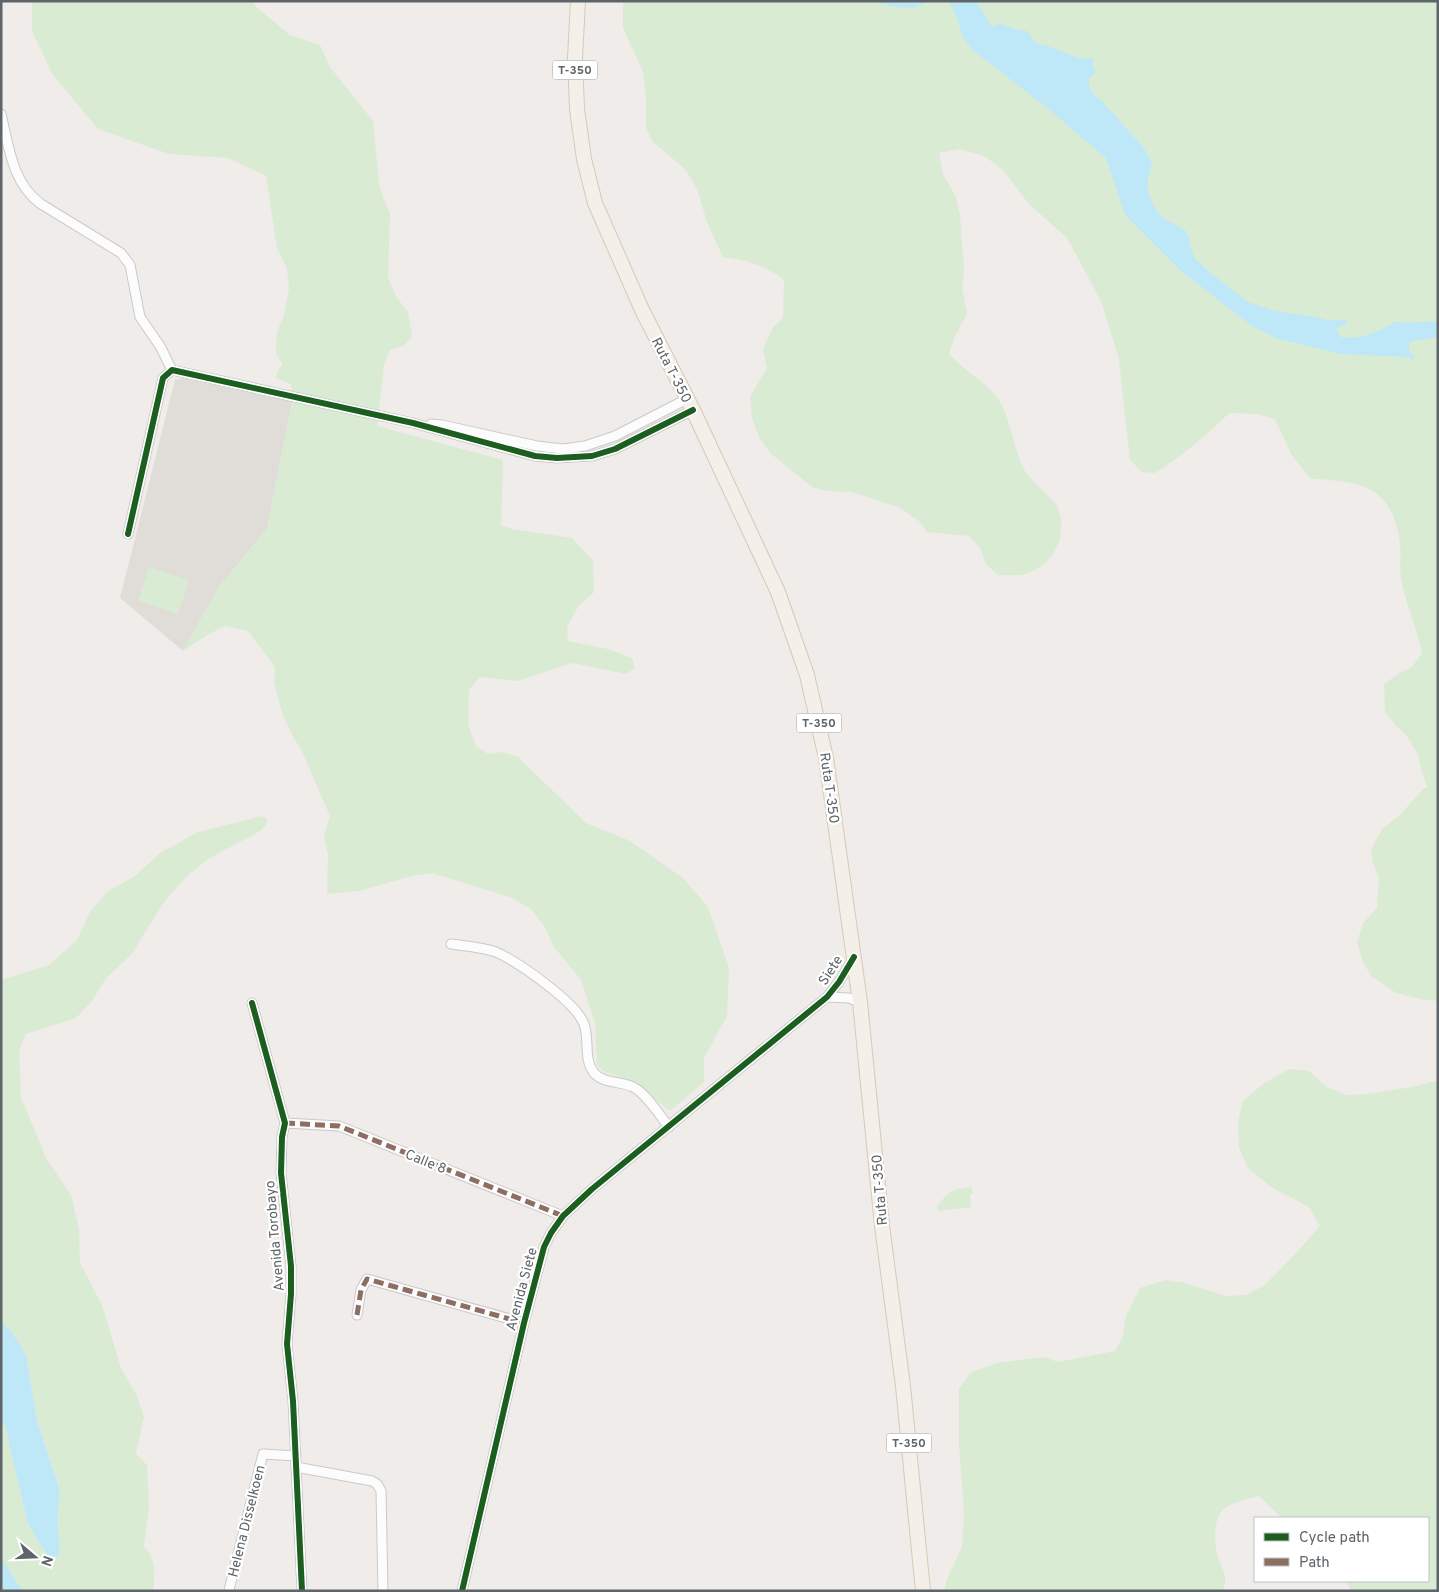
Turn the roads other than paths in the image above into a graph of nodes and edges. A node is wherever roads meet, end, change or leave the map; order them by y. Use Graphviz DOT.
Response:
graph roads {
  1 [pos="578,1"];
  2 [pos="1,114"];
  3 [pos="172,370"];
  4 [pos="690,405"];
  5 [pos="128,534"];
  6 [pos="451,944"];
  7 [pos="854,957"];
  8 [pos="827,998"];
  9 [pos="860,1002"];
  10 [pos="252,1003"];
  11 [pos="285,1123"];
  12 [pos="669,1127"];
  13 [pos="563,1216"];
  14 [pos="357,1315"];
  15 [pos="524,1323"];
  16 [pos="296,1456"];
  17 [pos="296,1468"];
  18 [pos="230,1590"];
  19 [pos="302,1591"];
  20 [pos="383,1591"];
  21 [pos="462,1591"];
  22 [pos="923,1591"];
  1 -- 4 [label="main road, Ruta T-350 / T-350"];
  2 -- 3 [label="street"];
  3 -- 4 [label="street"];
  3 -- 5 [label="street"];
  4 -- 7 [label="main road, Ruta T-350 / T-350"];
  6 -- 12 [label="street"];
  7 -- 8 [label="street, Siete"];
  7 -- 9 [label="main road, Ruta T-350 / T-350"];
  8 -- 9 [label="street, Siete"];
  8 -- 12 [label="street, Avenida Siete"];
  9 -- 22 [label="main road, Ruta T-350 / T-350"];
  10 -- 11 [label="street, Avenida Torobayo"];
  11 -- 13 [label="street, Calle 8"];
  11 -- 16 [label="street, Avenida Torobayo"];
  12 -- 13 [label="street, Avenida Siete"];
  13 -- 15 [label="street, Avenida Siete"];
  14 -- 15 [label="street"];
  15 -- 21 [label="street, Avenida Siete"];
  16 -- 17 [label="street, Avenida Torobayo"];
  16 -- 18 [label="street, Helena Disselkoen"];
  17 -- 19 [label="street, Avenida Torobayo"];
  17 -- 20 [label="street"];
}
